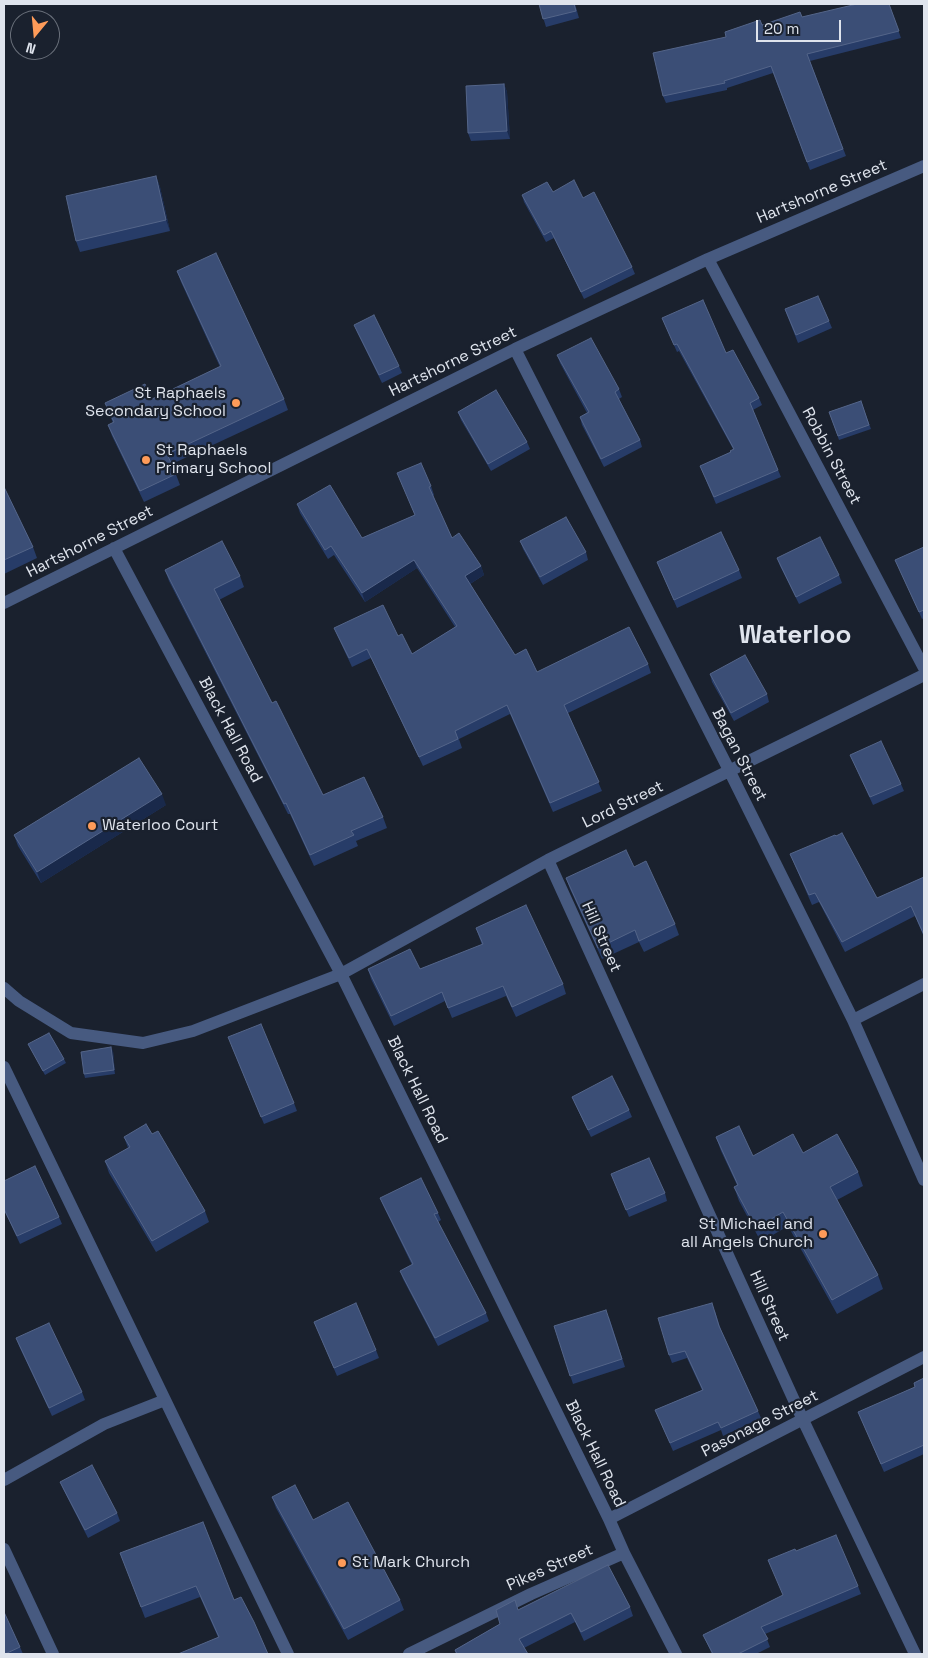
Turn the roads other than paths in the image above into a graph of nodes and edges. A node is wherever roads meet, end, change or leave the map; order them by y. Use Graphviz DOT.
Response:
graph roads {
  1 [pos="924,166"];
  2 [pos="708,259"];
  3 [pos="515,348"];
  4 [pos="114,548"];
  5 [pos="4,603"];
  6 [pos="924,668"];
  7 [pos="924,675"];
  8 [pos="730,772"];
  9 [pos="548,860"];
  10 [pos="342,974"];
  11 [pos="924,984"];
  12 [pos="4,988"];
  13 [pos="853,1020"];
  14 [pos="4,1067"];
  15 [pos="924,1180"];
  16 [pos="924,1358"];
  17 [pos="165,1400"];
  18 [pos="803,1420"];
  19 [pos="4,1480"];
  20 [pos="609,1519"];
  21 [pos="4,1549"];
  22 [pos="624,1553"];
  23 [pos="54,1654"];
  24 [pos="288,1654"];
  25 [pos="409,1654"];
  26 [pos="676,1654"];
  27 [pos="915,1654"];
  1 -- 2 [label="street, Hartshorne Street"];
  2 -- 3 [label="street, Hartshorne Street"];
  2 -- 6 [label="street, Robbin Street"];
  3 -- 4 [label="street, Hartshorne Street"];
  3 -- 8 [label="street, Bagan Street"];
  4 -- 5 [label="street, Hartshorne Street"];
  4 -- 10 [label="street, Black Hall Road"];
  7 -- 8 [label="street, Lord Street"];
  8 -- 9 [label="street, Lord Street"];
  8 -- 13 [label="street, Bagan Street"];
  9 -- 10 [label="street, Lord Street"];
  9 -- 18 [label="street, Hill Street"];
  10 -- 12 [label="street, Lord Street"];
  10 -- 20 [label="street, Black Hall Road"];
  11 -- 13 [label="street"];
  13 -- 15 [label="street, Bagan Street"];
  14 -- 17 [label="street"];
  16 -- 18 [label="street, Pasonage Street"];
  17 -- 19 [label="street"];
  17 -- 24 [label="street"];
  18 -- 20 [label="street, Pasonage Street"];
  18 -- 27 [label="street, Hill Street"];
  20 -- 22 [label="street, Black Hall Road"];
  21 -- 23 [label="street"];
  22 -- 25 [label="street, Pikes Street"];
  22 -- 26 [label="street, Black Hall Road"];
}
